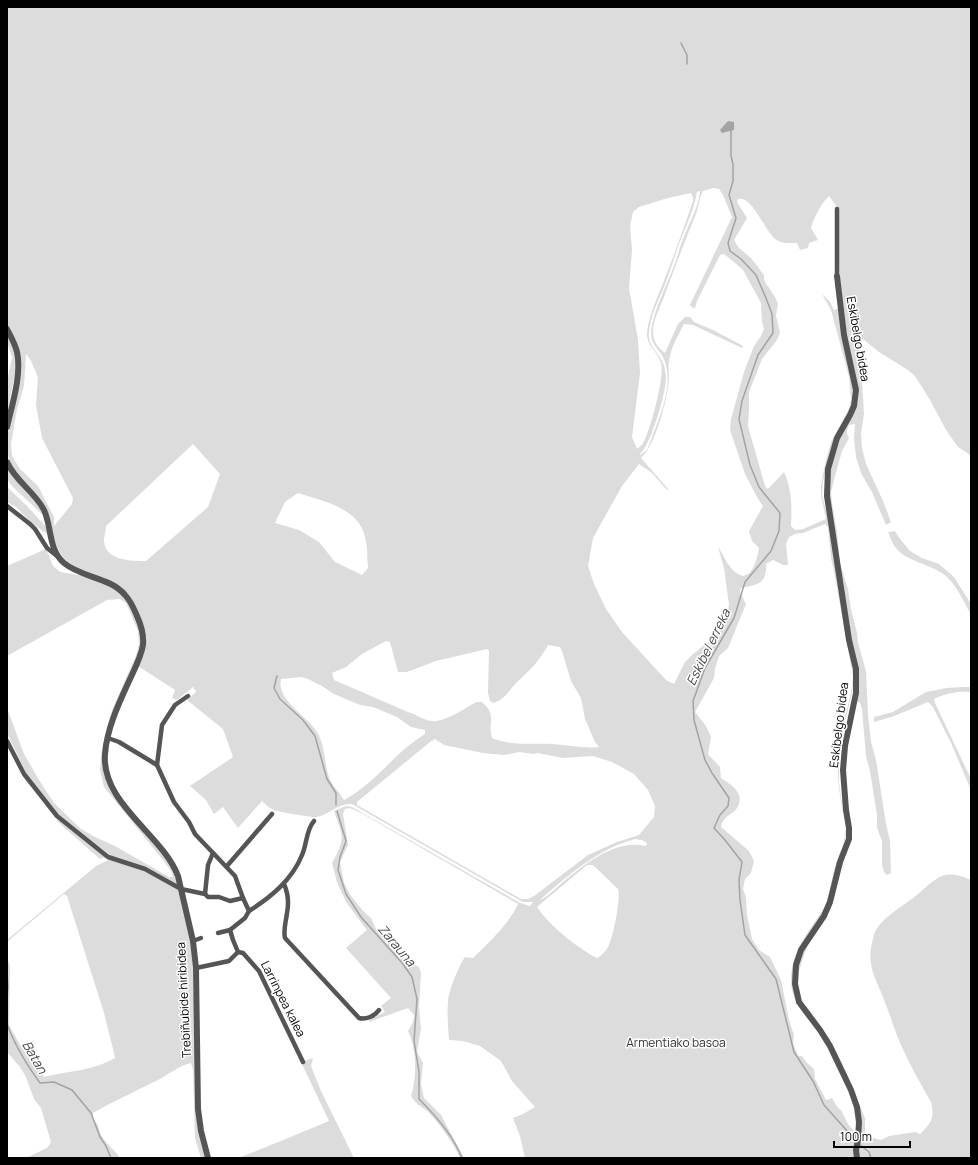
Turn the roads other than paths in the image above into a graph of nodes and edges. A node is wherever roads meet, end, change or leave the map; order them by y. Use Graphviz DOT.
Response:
graph roads {
  1 [pos="837,209"];
  2 [pos="837,276"];
  3 [pos="7,329"];
  4 [pos="7,427"];
  5 [pos="7,462"];
  6 [pos="7,506"];
  7 [pos="58,557"];
  8 [pos="188,696"];
  9 [pos="108,738"];
  10 [pos="7,741"];
  11 [pos="157,764"];
  12 [pos="272,814"];
  13 [pos="314,821"];
  14 [pos="213,853"];
  15 [pos="227,866"];
  16 [pos="284,884"];
  17 [pos="181,889"];
  18 [pos="205,894"];
  19 [pos="243,898"];
  20 [pos="249,911"];
  21 [pos="230,930"];
  22 [pos="218,933"];
  23 [pos="201,938"];
  24 [pos="193,941"];
  25 [pos="238,952"];
  26 [pos="196,968"];
  27 [pos="379,1010"];
  28 [pos="303,1062"];
  29 [pos="208,1158"];
  30 [pos="857,1158"];
  1 -- 2 [label="street"];
  2 -- 30 [label="street, Eskibelgo bidea"];
  3 -- 4 [label="street"];
  5 -- 7 [label="street"];
  6 -- 7 [label="street"];
  7 -- 9 [label="street, Trebiñubide hiribidea"];
  8 -- 11 [label="street"];
  9 -- 11 [label="street"];
  9 -- 17 [label="street, Trebiñubide hiribidea"];
  10 -- 17 [label="street"];
  11 -- 14 [label="street"];
  12 -- 15 [label="street"];
  13 -- 16 [label="street"];
  14 -- 15 [label="street"];
  14 -- 18 [label="street"];
  15 -- 19 [label="street"];
  16 -- 20 [label="street"];
  16 -- 27 [label="street"];
  17 -- 18 [label="street"];
  17 -- 24 [label="street, Trebiñubide hiribidea"];
  18 -- 19 [label="street"];
  19 -- 20 [label="street"];
  20 -- 21 [label="street"];
  21 -- 22 [label="street"];
  21 -- 25 [label="street"];
  23 -- 24 [label="street"];
  24 -- 26 [label="street, Trebiñubide hiribidea"];
  25 -- 26 [label="street"];
  25 -- 28 [label="street, Larrinpea kalea"];
  26 -- 29 [label="street, Trebiñubide hiribidea"];
}
